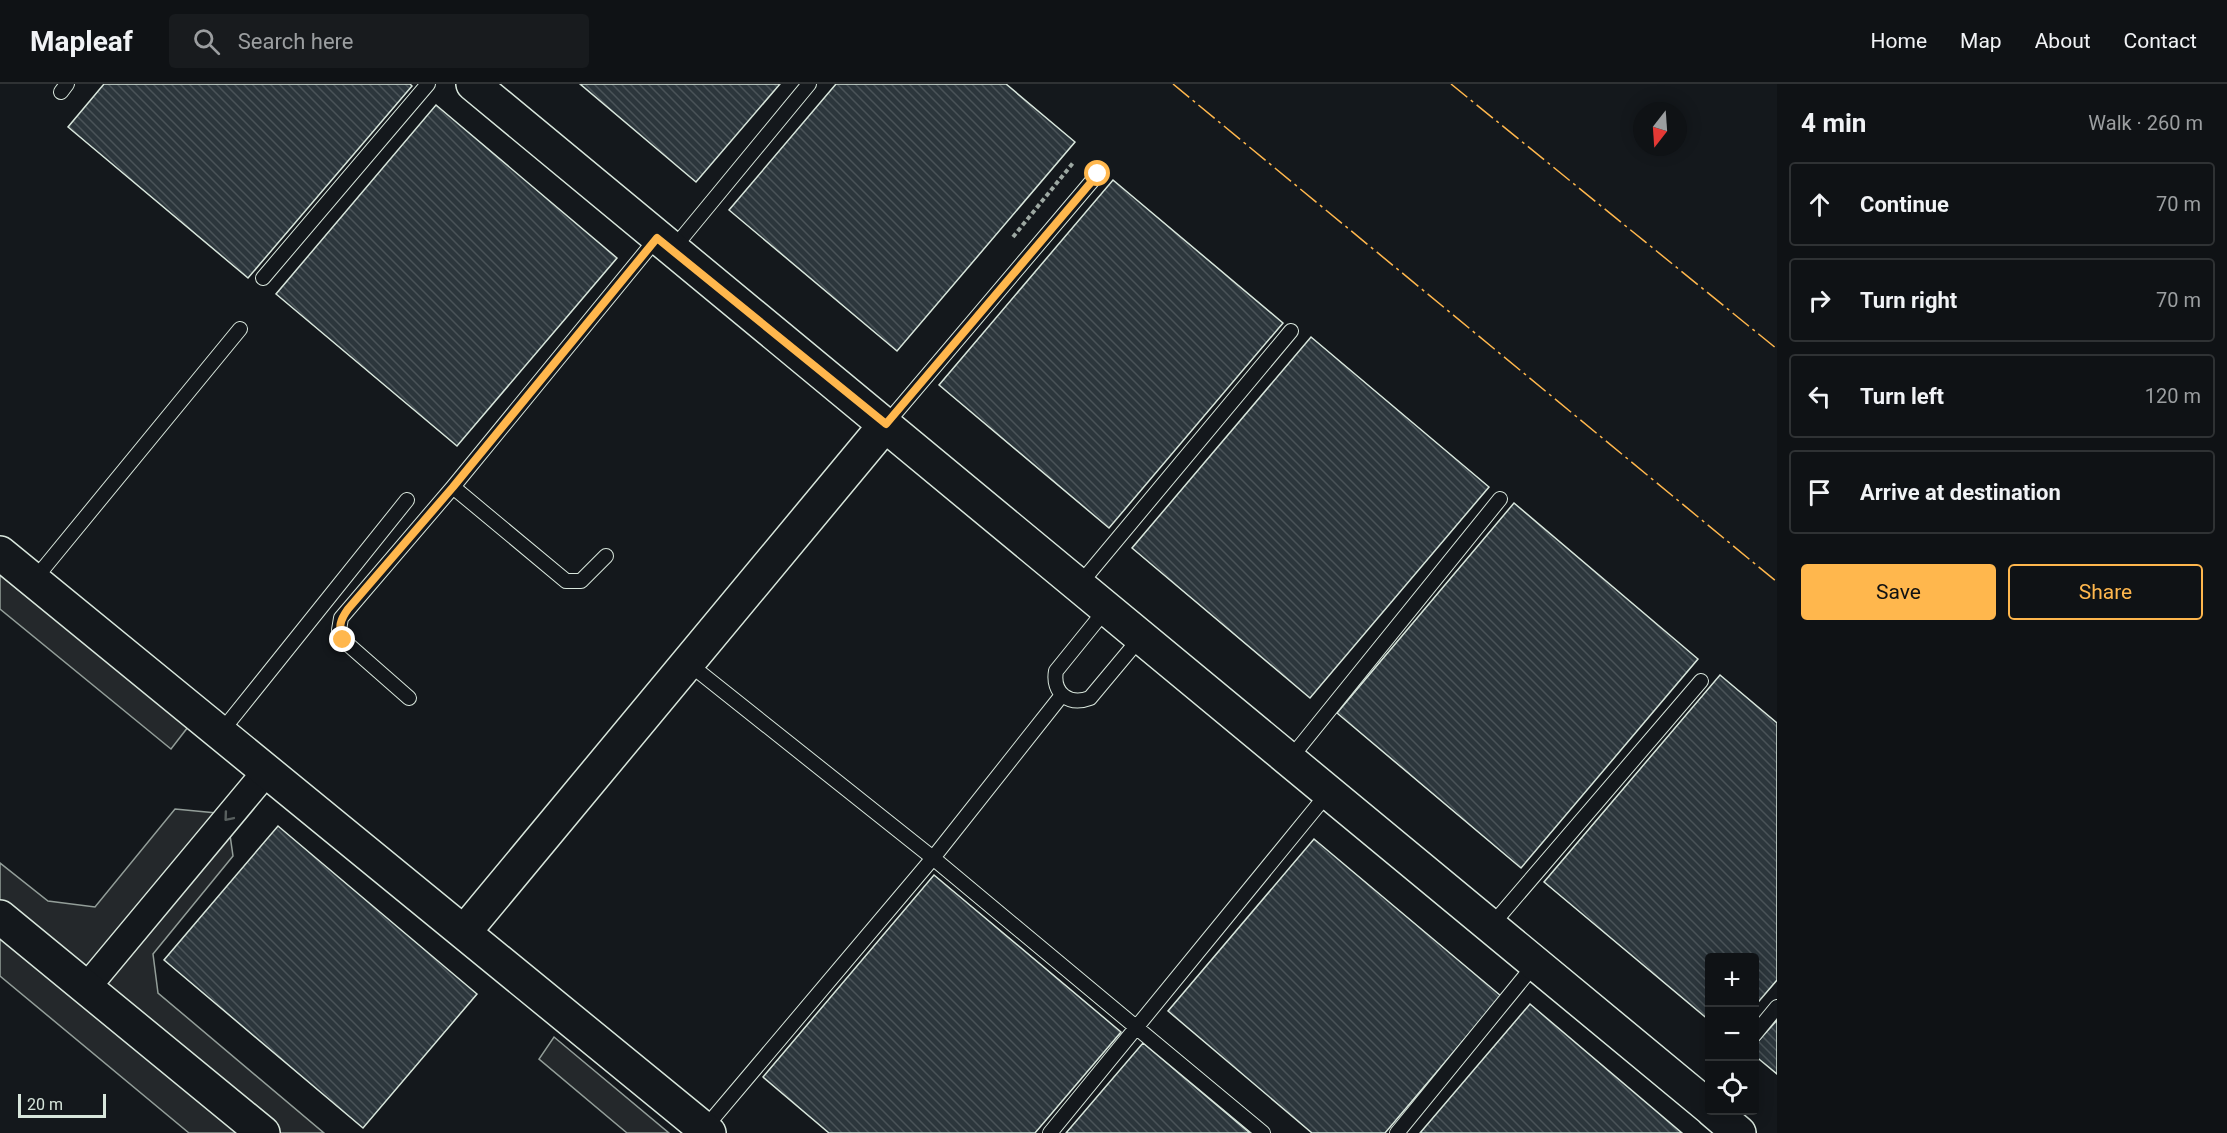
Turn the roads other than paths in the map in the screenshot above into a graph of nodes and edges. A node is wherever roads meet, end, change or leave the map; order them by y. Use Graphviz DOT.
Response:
graph roads {
  1 [pos="428,84"];
  2 [pos="473,84"];
  3 [pos="809,84"];
  4 [pos="1098,174"];
  5 [pos="665,244"];
  6 [pos="263,278"];
  7 [pos="240,329"];
  8 [pos="1291,331"];
  9 [pos="886,424"];
  10 [pos="453,487"];
  11 [pos="1500,499"];
  12 [pos="407,500"];
  13 [pos="0,553"];
  14 [pos="606,556"];
  15 [pos="34,580"];
  16 [pos="1079,585"];
  17 [pos="1107,608"];
  18 [pos="1141,637"];
  19 [pos="688,663"];
  20 [pos="1701,681"];
  21 [pos="1062,695"];
  22 [pos="409,698"];
  23 [pos="221,732"];
  24 [pos="1289,760"];
  25 [pos="266,772"];
  26 [pos="1328,793"];
  27 [pos="933,858"];
  28 [pos="0,917"];
  29 [pos="1490,927"];
  30 [pos="465,931"];
  31 [pos="1535,964"];
  32 [pos="86,988"];
  33 [pos="1777,1008"];
  34 [pos="1136,1027"];
  35 [pos="1759,1030"];
  36 [pos="1705,1101"];
  37 [pos="1720,1115"];
  38 [pos="707,1131"];
  39 [pos="1737,1132"];
  40 [pos="262,1133"];
  41 [pos="1050,1133"];
  42 [pos="1263,1133"];
  43 [pos="1397,1133"];
  1 -- 6 [label="lane"];
  2 -- 5 [label="street"];
  3 -- 5 [label="lane"];
  4 -- 9 [label="lane"];
  5 -- 9 [label="street"];
  5 -- 10 [label="lane"];
  7 -- 15 [label="lane"];
  8 -- 16 [label="lane"];
  9 -- 16 [label="street"];
  9 -- 19 [label="street"];
  10 -- 14 [label="lane"];
  10 -- 22 [label="lane"];
  11 -- 24 [label="lane"];
  12 -- 23 [label="lane"];
  13 -- 15 [label="street"];
  15 -- 23 [label="street"];
  16 -- 17 [label="street"];
  17 -- 18 [label="street"];
  17 -- 21 [label="lane"];
  18 -- 21 [label="lane"];
  18 -- 24 [label="street"];
  19 -- 27 [label="lane"];
  19 -- 30 [label="street"];
  20 -- 29 [label="lane"];
  21 -- 27 [label="lane"];
  23 -- 25 [label="street"];
  24 -- 26 [label="street"];
  25 -- 30 [label="street"];
  25 -- 32 [label="street, one-way"];
  26 -- 29 [label="street"];
  26 -- 34 [label="lane"];
  27 -- 34 [label="lane"];
  27 -- 38 [label="lane"];
  28 -- 32 [label="street"];
  29 -- 31 [label="street"];
  30 -- 38 [label="street"];
  31 -- 36 [label="street"];
  31 -- 43 [label="lane"];
  32 -- 40 [label="street"];
  33 -- 35 [label="lane"];
  34 -- 41 [label="lane"];
  34 -- 42 [label="lane"];
  37 -- 39 [label="street"];
}
